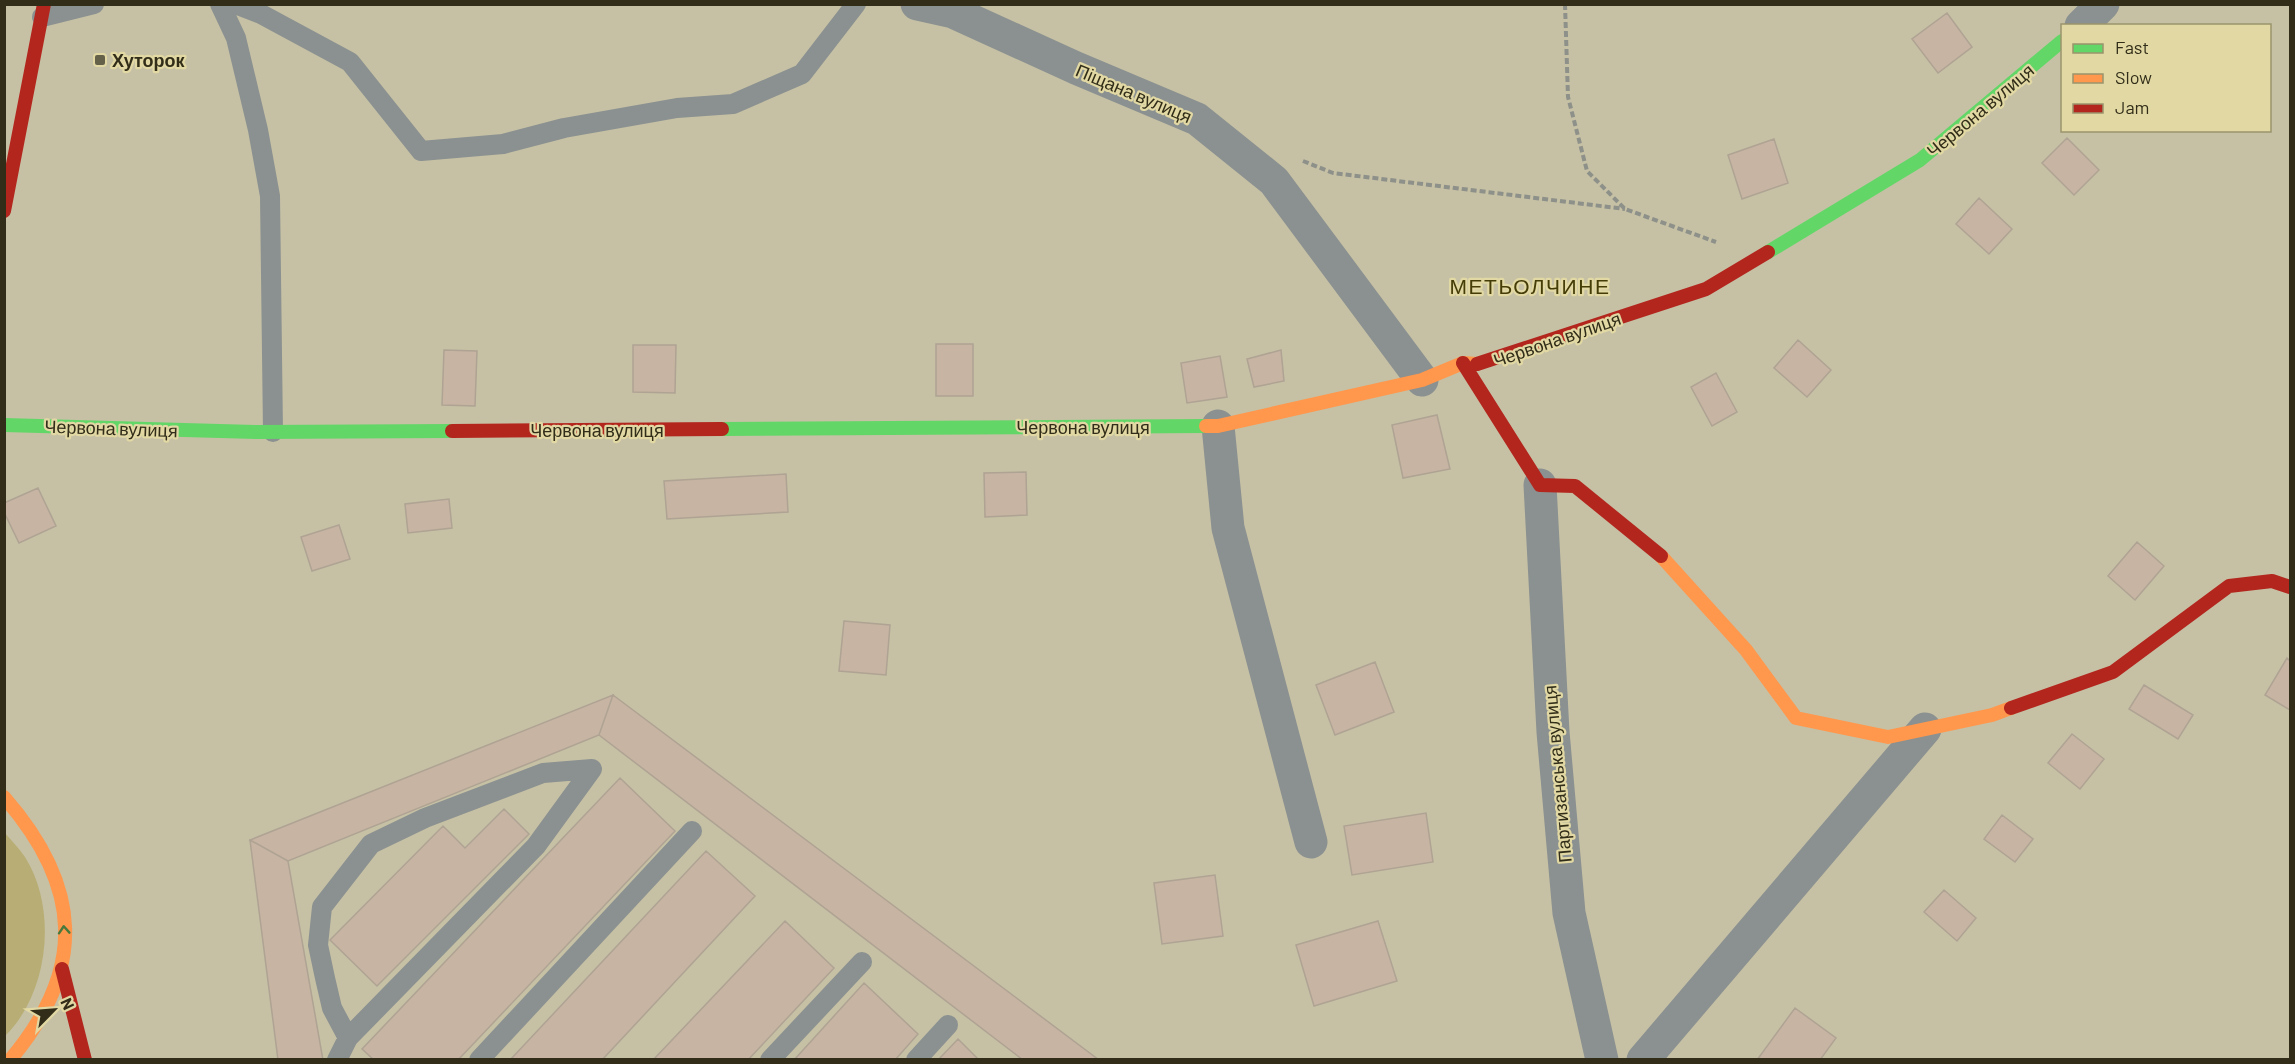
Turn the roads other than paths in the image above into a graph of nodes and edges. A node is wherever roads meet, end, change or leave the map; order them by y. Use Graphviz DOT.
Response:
graph roads {
  1 [pos="94,4"];
  2 [pos="220,4"];
  3 [pos="235,4"];
  4 [pos="856,4"];
  5 [pos="917,4"];
  6 [pos="2103,4"];
  7 [pos="43,11"];
  8 [pos="2083,24"];
  9 [pos="2061,42"];
  10 [pos="4,211"];
  11 [pos="1463,363"];
  12 [pos="1422,380"];
  13 [pos="4,425"];
  14 [pos="1218,426"];
  15 [pos="273,432"];
  16 [pos="1540,485"];
  17 [pos="2290,587"];
  18 [pos="1925,729"];
  19 [pos="5,797"];
  20 [pos="692,831"];
  21 [pos="1311,842"];
  22 [pos="862,962"];
  23 [pos="62,969"];
  24 [pos="948,1025"];
  25 [pos="348,1038"];
  26 [pos="10,1059"];
  27 [pos="85,1059"];
  28 [pos="338,1059"];
  29 [pos="479,1059"];
  30 [pos="770,1059"];
  31 [pos="916,1059"];
  32 [pos="1602,1059"];
  33 [pos="1643,1059"];
  1 -- 7 [label="lane"];
  2 -- 15 [label="lane"];
  3 -- 4 [label="lane"];
  5 -- 12 [label="street, Піщана вулиця"];
  6 -- 8 [label="street"];
  7 -- 10 [label="street"];
  9 -- 11 [label="street, Червона вулиця"];
  11 -- 12 [label="street, Червона вулиця"];
  11 -- 16 [label="street"];
  12 -- 14 [label="street, Червона вулиця"];
  13 -- 15 [label="street, Червона вулиця"];
  14 -- 15 [label="street, Червона вулиця"];
  14 -- 21 [label="street"];
  16 -- 18 [label="street"];
  16 -- 32 [label="street, Партизанська вулиця"];
  17 -- 18 [label="street"];
  18 -- 33 [label="street"];
  23 -- 19 [label="street, one-way"];
  20 -- 29 [label="lane"];
  22 -- 30 [label="lane"];
  23 -- 26 [label="street"];
  23 -- 27 [label="street"];
  24 -- 31 [label="lane"];
  25 -- 25 [label="lane"];
  25 -- 28 [label="lane"];
}
